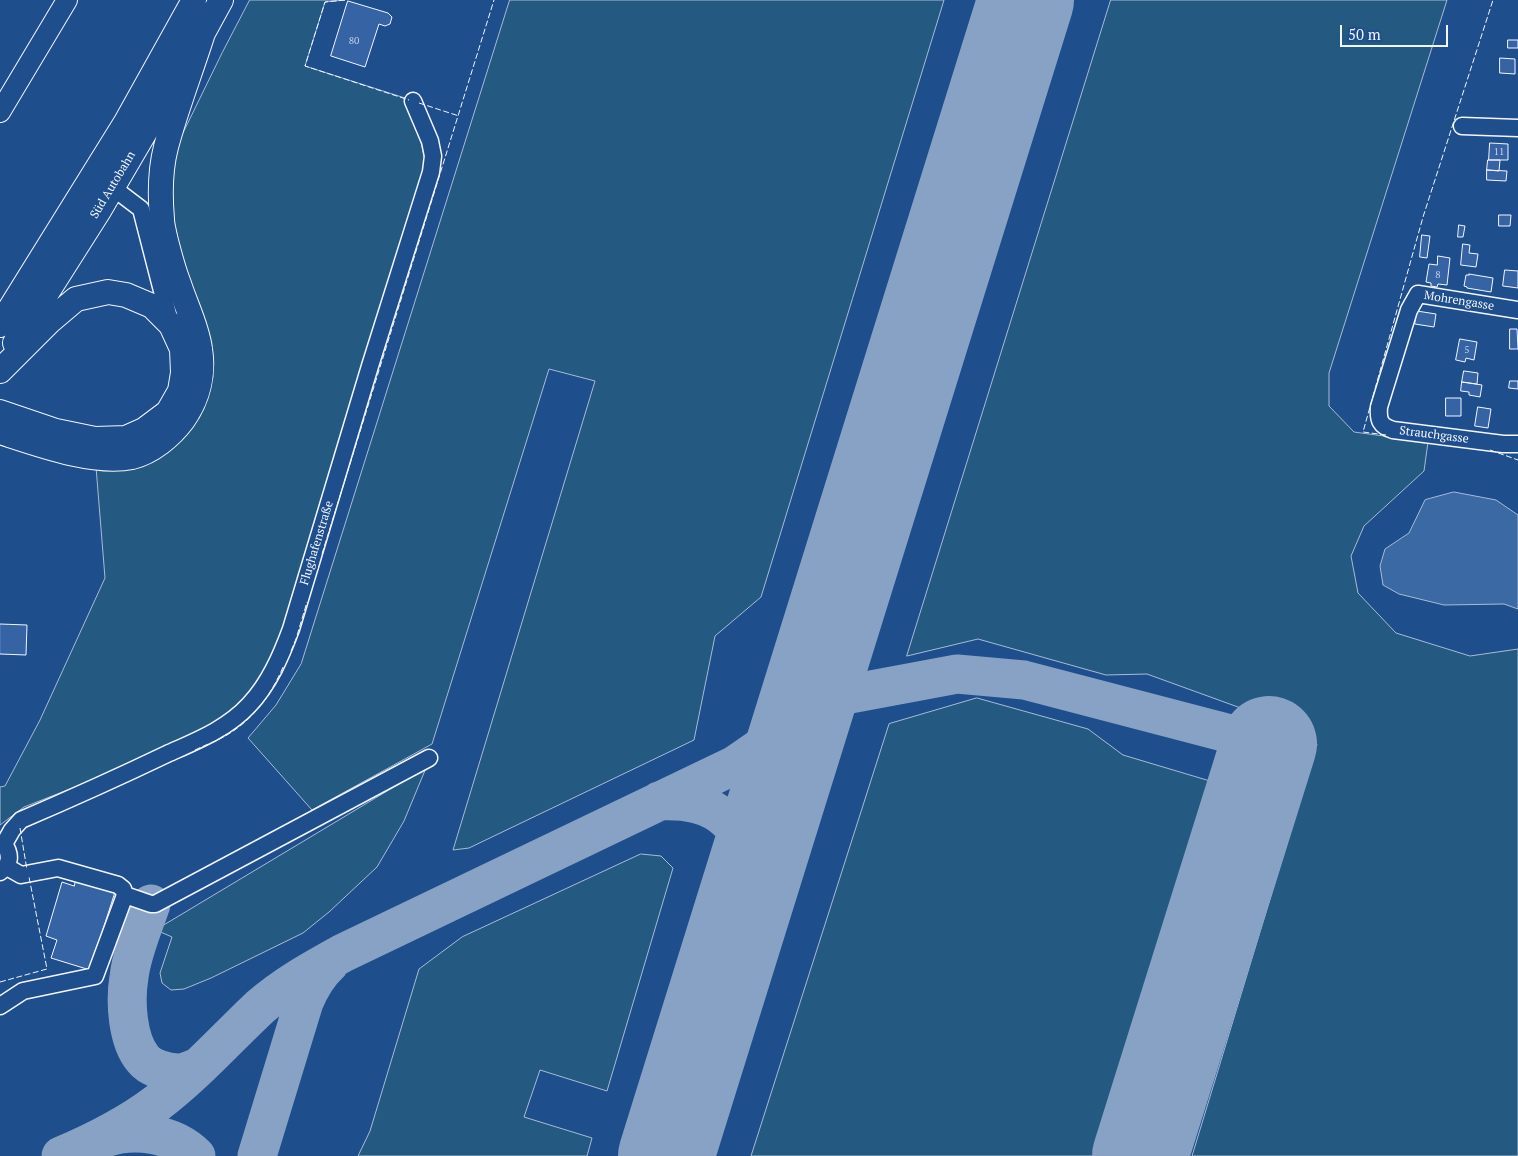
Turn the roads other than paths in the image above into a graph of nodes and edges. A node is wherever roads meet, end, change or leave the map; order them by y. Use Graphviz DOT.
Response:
graph roads {
  1 [pos="67,0"];
  2 [pos="194,0"];
  3 [pos="221,0"];
  4 [pos="203,32"];
  5 [pos="413,101"];
  6 [pos="0,112"];
  7 [pos="1462,126"];
  8 [pos="1518,128"];
  9 [pos="112,187"];
  10 [pos="1409,310"];
  11 [pos="1518,310"];
  12 [pos="171,324"];
  13 [pos="0,325"];
  14 [pos="0,370"];
  15 [pos="0,412"];
  16 [pos="0,432"];
  17 [pos="1518,444"];
  18 [pos="428,758"];
  19 [pos="2,843"];
  20 [pos="3,870"];
  21 [pos="125,895"];
  22 [pos="0,1006"];
  1 -- 6 [label="main road"];
  2 -- 13 [label="highway, Süd Autobahn"];
  3 -- 4 [label="highway, Süd Autobahn"];
  4 -- 9 [label="highway, Süd Autobahn"];
  4 -- 16 [label="highway"];
  5 -- 19 [label="street, Flughafenstraße"];
  7 -- 8 [label="street"];
  9 -- 12 [label="street"];
  9 -- 14 [label="highway, Süd Autobahn"];
  10 -- 11 [label="street, Mohrengasse"];
  10 -- 17 [label="street, Strauchgasse"];
  12 -- 14 [label="highway"];
  12 -- 15 [label="highway"];
  18 -- 21 [label="street"];
  19 -- 20 [label="street, Flughafenstraße"];
  20 -- 21 [label="street"];
  21 -- 22 [label="street"];
}
